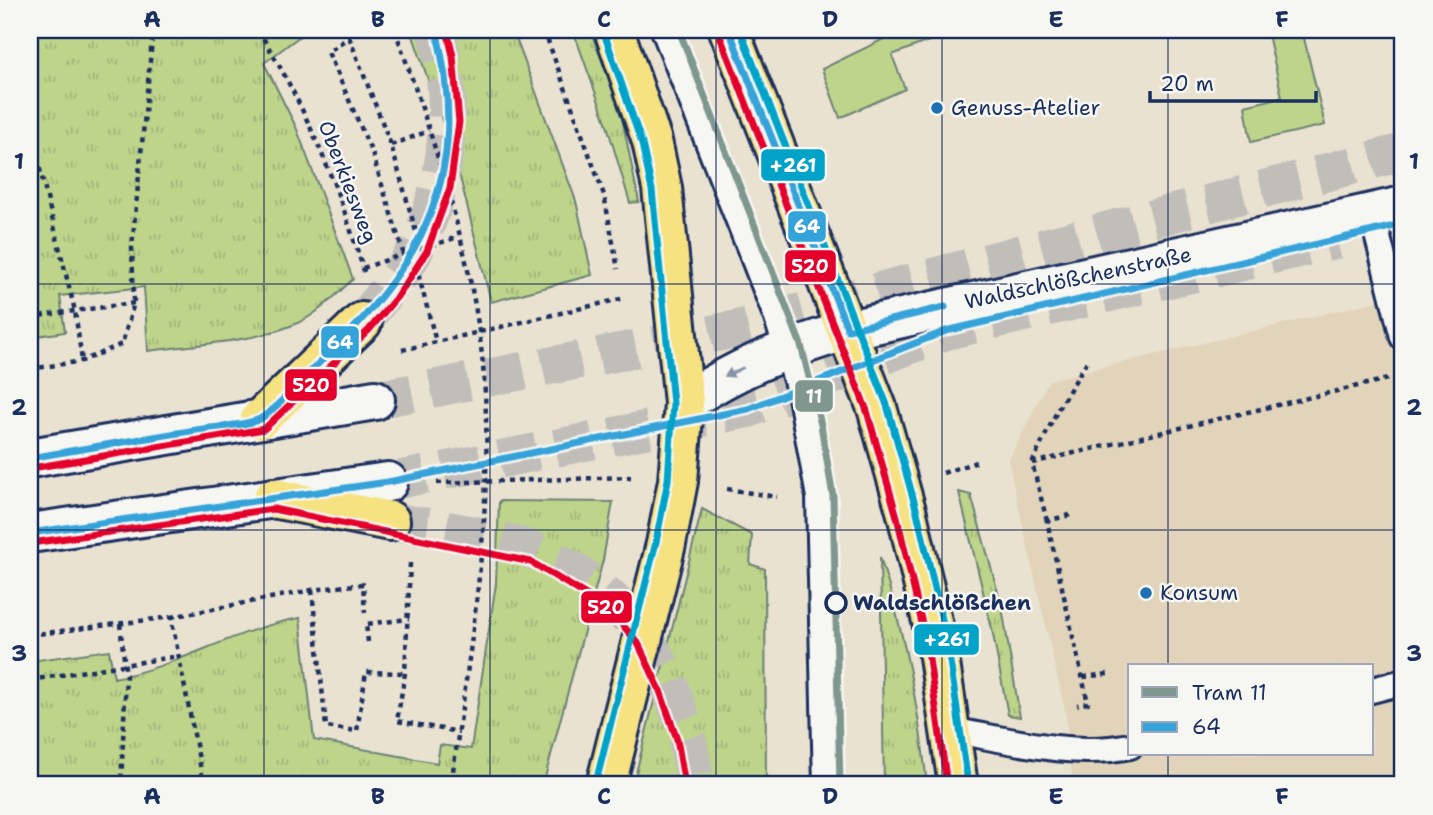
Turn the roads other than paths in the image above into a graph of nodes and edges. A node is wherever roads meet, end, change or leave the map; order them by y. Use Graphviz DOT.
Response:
graph roads {
  1 [pos="614,30"];
  2 [pos="664,30"];
  3 [pos="729,30"];
  4 [pos="1388,210"];
  5 [pos="362,322"];
  6 [pos="848,330"];
  7 [pos="1403,337"];
  8 [pos="788,349"];
  9 [pos="375,400"];
  10 [pos="684,403"];
  11 [pos="260,419"];
  12 [pos="30,458"];
  13 [pos="388,482"];
  14 [pos="273,498"];
  15 [pos="390,521"];
  16 [pos="30,533"];
  17 [pos="1403,682"];
  18 [pos="1374,689"];
  19 [pos="951,730"];
  20 [pos="1128,746"];
  21 [pos="606,785"];
  22 [pos="826,785"];
  23 [pos="958,785"];
  1 -- 10 [label="main road"];
  2 -- 8 [label="lane"];
  3 -- 6 [label="main road"];
  4 -- 6 [label="main road, Waldschlößchenstraße"];
  4 -- 7 [label="lane"];
  5 -- 11 [label="main road"];
  6 -- 8 [label="main road, Waldschlößchenstraße"];
  6 -- 19 [label="main road"];
  8 -- 10 [label="main road, Waldschlößchenstraße, one-way"];
  8 -- 22 [label="lane"];
  9 -- 11 [label="main road"];
  10 -- 21 [label="main road"];
  11 -- 12 [label="main road"];
  13 -- 14 [label="main road"];
  14 -- 15 [label="main road"];
  14 -- 16 [label="main road"];
  17 -- 18 [label="lane"];
  19 -- 20 [label="lane"];
  19 -- 23 [label="main road"];
}
